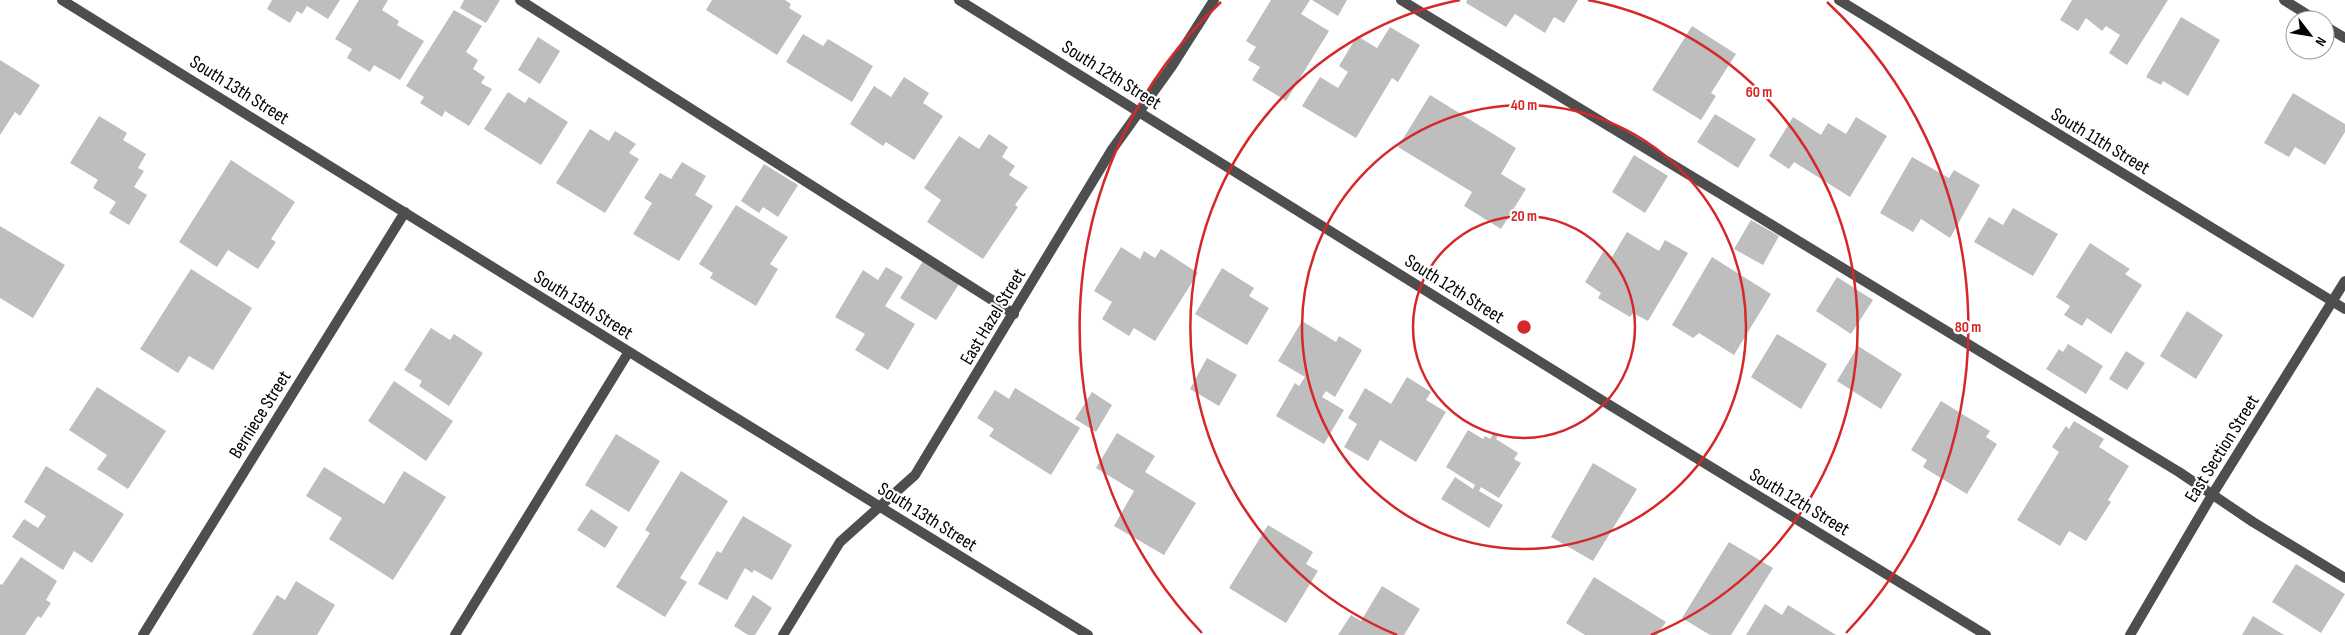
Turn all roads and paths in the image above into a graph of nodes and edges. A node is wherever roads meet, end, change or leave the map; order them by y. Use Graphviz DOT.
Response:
graph roads {
  1 [pos="62,0"];
  2 [pos="520,0"];
  3 [pos="959,0"];
  4 [pos="1214,0"];
  5 [pos="1401,0"];
  6 [pos="1839,0"];
  7 [pos="2284,0"];
  8 [pos="2300,10"];
  9 [pos="1139,112"];
  10 [pos="405,212"];
  11 [pos="2345,281"];
  12 [pos="2332,302"];
  13 [pos="2345,310"];
  14 [pos="1014,314"];
  15 [pos="628,353"];
  16 [pos="2212,495"];
  17 [pos="881,507"];
  18 [pos="2345,578"];
  19 [pos="143,635"];
  20 [pos="455,635"];
  21 [pos="783,635"];
  22 [pos="1088,635"];
  23 [pos="1986,635"];
  24 [pos="2130,635"];
  1 -- 10 [label="street, South 13th Street"];
  2 -- 14 [label="street"];
  3 -- 9 [label="street, South 12th Street"];
  4 -- 9 [label="street, East Hazel Street"];
  5 -- 16 [label="street"];
  6 -- 12 [label="street, South 11th Street"];
  7 -- 8 [label="street"];
  9 -- 14 [label="street, East Hazel Street"];
  9 -- 23 [label="street, South 12th Street"];
  10 -- 15 [label="street, South 13th Street"];
  10 -- 19 [label="street, Berniece Street"];
  11 -- 12 [label="street, East Section Street"];
  12 -- 13 [label="street, South 11th Street"];
  12 -- 16 [label="street, East Section Street"];
  14 -- 17 [label="street, East Hazel Street"];
  15 -- 17 [label="street, South 13th Street"];
  15 -- 20 [label="street"];
  16 -- 18 [label="street"];
  16 -- 24 [label="street, East Section Street"];
  17 -- 21 [label="street, East Hazel Street"];
  17 -- 22 [label="street, South 13th Street"];
}
